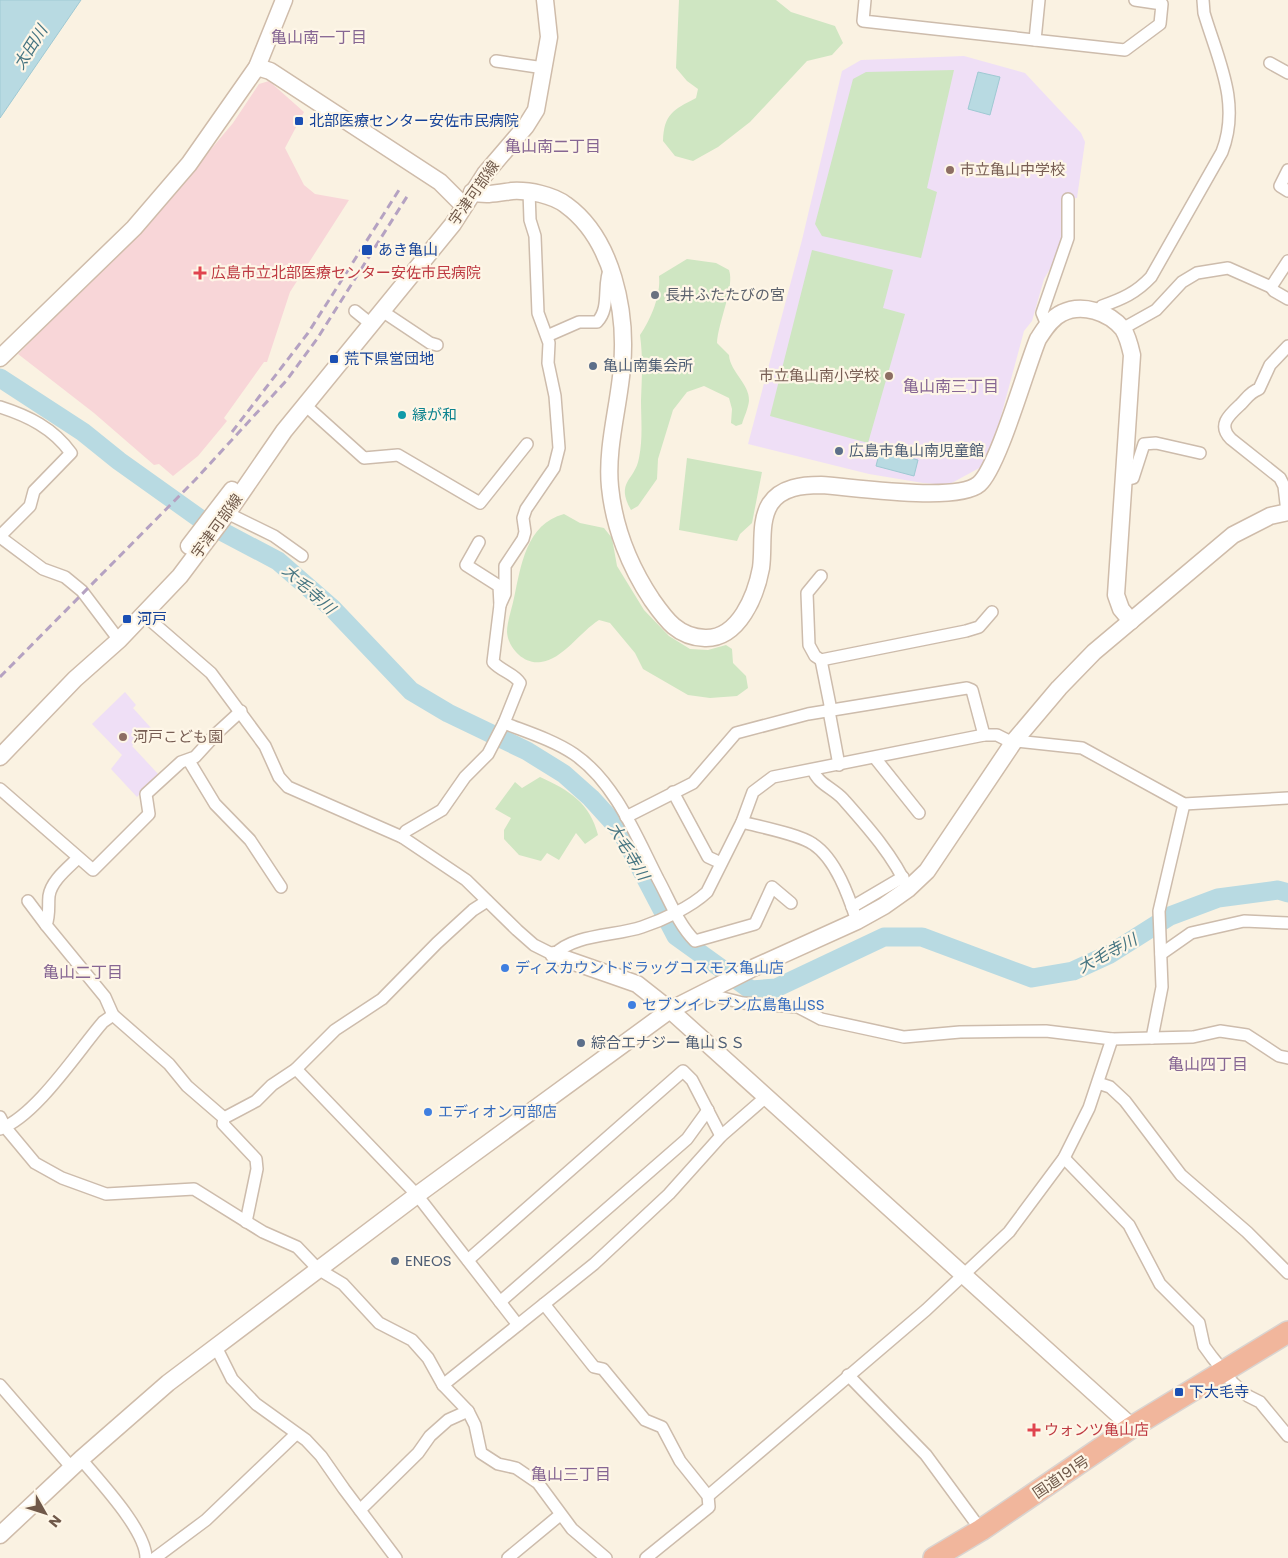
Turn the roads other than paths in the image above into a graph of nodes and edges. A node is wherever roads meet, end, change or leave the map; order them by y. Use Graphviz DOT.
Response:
graph roads {
  1 [pos="284,0"];
  2 [pos="545,0"];
  3 [pos="865,0"];
  4 [pos="1039,0"];
  5 [pos="1135,0"];
  6 [pos="1142,0"];
  7 [pos="1203,0"];
  8 [pos="1034,40"];
  9 [pos="496,61"];
  10 [pos="1270,63"];
  11 [pos="257,67"];
  12 [pos="544,68"];
  13 [pos="1288,73"];
  14 [pos="1288,170"];
  15 [pos="1288,191"];
  16 [pos="529,192"];
  17 [pos="468,199"];
  18 [pos="1068,199"];
  19 [pos="1288,261"];
  20 [pos="610,268"];
  21 [pos="1271,287"];
  22 [pos="1288,299"];
  23 [pos="355,311"];
  24 [pos="382,311"];
  25 [pos="1098,312"];
  26 [pos="371,324"];
  27 [pos="1047,325"];
  28 [pos="1122,329"];
  29 [pos="548,336"];
  30 [pos="437,346"];
  31 [pos="1288,346"];
  32 [pos="4,354"];
  33 [pos="305,405"];
  34 [pos="0,407"];
  35 [pos="527,444"];
  36 [pos="1200,453"];
  37 [pos="1124,480"];
  38 [pos="1287,512"];
  39 [pos="222,514"];
  40 [pos="0,536"];
  41 [pos="479,542"];
  42 [pos="302,556"];
  43 [pos="821,576"];
  44 [pos="500,605"];
  45 [pos="992,612"];
  46 [pos="143,614"];
  47 [pos="1131,621"];
  48 [pos="119,640"];
  49 [pos="821,660"];
  50 [pos="241,711"];
  51 [pos="829,711"];
  52 [pos="503,725"];
  53 [pos="984,735"];
  54 [pos="1015,740"];
  55 [pos="0,757"];
  56 [pos="875,758"];
  57 [pos="189,761"];
  58 [pos="839,765"];
  59 [pos="813,770"];
  60 [pos="0,789"];
  61 [pos="673,792"];
  62 [pos="1288,798"];
  63 [pos="1184,804"];
  64 [pos="919,813"];
  65 [pos="626,817"];
  66 [pos="742,822"];
  67 [pos="402,836"];
  68 [pos="78,858"];
  69 [pos="721,863"];
  70 [pos="905,883"];
  71 [pos="281,887"];
  72 [pos="28,901"];
  73 [pos="486,901"];
  74 [pos="792,903"];
  75 [pos="672,913"];
  76 [pos="855,914"];
  77 [pos="1288,923"];
  78 [pos="46,925"];
  79 [pos="1161,950"];
  80 [pos="554,955"];
  81 [pos="707,991"];
  82 [pos="670,1010"];
  83 [pos="113,1015"];
  84 [pos="1152,1038"];
  85 [pos="1112,1039"];
  86 [pos="1288,1058"];
  87 [pos="296,1069"];
  88 [pos="1098,1082"];
  89 [pos="767,1096"];
  90 [pos="708,1110"];
  91 [pos="224,1118"];
  92 [pos="2,1124"];
  93 [pos="721,1136"];
  94 [pos="1064,1158"];
  95 [pos="417,1195"];
  96 [pos="246,1222"];
  97 [pos="468,1260"];
  98 [pos="318,1269"];
  99 [pos="1288,1272"];
  100 [pos="964,1274"];
  101 [pos="500,1302"];
  102 [pos="544,1304"];
  103 [pos="518,1325"];
  104 [pos="1288,1332"];
  105 [pos="216,1347"];
  106 [pos="1224,1371"];
  107 [pos="848,1375"];
  108 [pos="0,1385"];
  109 [pos="443,1385"];
  110 [pos="468,1411"];
  111 [pos="1132,1427"];
  112 [pos="296,1434"];
  113 [pos="1288,1436"];
  114 [pos="76,1464"];
  115 [pos="708,1496"];
  116 [pos="360,1510"];
  117 [pos="560,1516"];
  118 [pos="981,1530"];
  119 [pos="0,1535"];
  120 [pos="146,1558"];
  121 [pos="155,1558"];
  122 [pos="396,1558"];
  123 [pos="508,1558"];
  124 [pos="606,1558"];
  125 [pos="646,1558"];
  126 [pos="934,1558"];
  1 -- 11 [label="street"];
  2 -- 12 [label="street, 宇津可部線"];
  3 -- 8 [label="street"];
  4 -- 8 [label="street"];
  5 -- 6 [label="street"];
  6 -- 8 [label="street"];
  7 -- 25 [label="street"];
  9 -- 12 [label="street"];
  10 -- 13 [label="street"];
  11 -- 17 [label="street"];
  11 -- 32 [label="street"];
  12 -- 17 [label="street, 宇津可部線"];
  14 -- 15 [label="street"];
  16 -- 17 [label="street"];
  16 -- 20 [label="street"];
  16 -- 29 [label="street"];
  17 -- 24 [label="street, 宇津可部線"];
  18 -- 27 [label="street"];
  19 -- 21 [label="street"];
  20 -- 27 [label="street"];
  20 -- 29 [label="street"];
  21 -- 22 [label="street"];
  21 -- 28 [label="street"];
  23 -- 26 [label="street"];
  24 -- 26 [label="street, 宇津可部線"];
  24 -- 30 [label="street"];
  25 -- 27 [label="street"];
  25 -- 28 [label="street"];
  26 -- 33 [label="street, 宇津可部線"];
  28 -- 37 [label="street"];
  29 -- 44 [label="street"];
  31 -- 38 [label="street"];
  33 -- 35 [label="street"];
  33 -- 39 [label="street, 宇津可部線"];
  34 -- 40 [label="street"];
  36 -- 37 [label="street"];
  37 -- 47 [label="street"];
  38 -- 47 [label="street"];
  39 -- 42 [label="street"];
  39 -- 46 [label="street, 宇津可部線"];
  40 -- 48 [label="street"];
  41 -- 44 [label="street"];
  43 -- 49 [label="street"];
  44 -- 52 [label="street"];
  45 -- 49 [label="street"];
  46 -- 48 [label="street, 宇津可部線"];
  46 -- 50 [label="street"];
  47 -- 54 [label="street"];
  48 -- 55 [label="street, 宇津可部線"];
  49 -- 51 [label="street"];
  50 -- 57 [label="street"];
  50 -- 67 [label="street"];
  51 -- 53 [label="street"];
  51 -- 58 [label="street"];
  51 -- 61 [label="street"];
  52 -- 65 [label="street"];
  52 -- 67 [label="street"];
  53 -- 54 [label="street"];
  53 -- 56 [label="street"];
  54 -- 63 [label="street"];
  54 -- 70 [label="street"];
  56 -- 58 [label="street"];
  56 -- 64 [label="street"];
  57 -- 68 [label="street"];
  57 -- 71 [label="street"];
  58 -- 59 [label="street"];
  59 -- 66 [label="street"];
  59 -- 70 [label="street"];
  60 -- 68 [label="street"];
  61 -- 65 [label="street"];
  61 -- 69 [label="street"];
  62 -- 63 [label="street"];
  63 -- 79 [label="street"];
  65 -- 75 [label="street"];
  66 -- 69 [label="street"];
  66 -- 76 [label="street"];
  67 -- 73 [label="street"];
  68 -- 78 [label="street"];
  69 -- 75 [label="street"];
  70 -- 76 [label="street"];
  72 -- 78 [label="street"];
  73 -- 80 [label="street"];
  73 -- 87 [label="street"];
  74 -- 75 [label="street"];
  75 -- 80 [label="street"];
  76 -- 81 [label="street"];
  77 -- 79 [label="street"];
  78 -- 83 [label="street"];
  79 -- 84 [label="street"];
  80 -- 82 [label="street"];
  81 -- 82 [label="street"];
  81 -- 85 [label="street"];
  82 -- 89 [label="street"];
  82 -- 95 [label="street"];
  83 -- 91 [label="street"];
  83 -- 92 [label="street"];
  84 -- 85 [label="street"];
  84 -- 86 [label="street"];
  85 -- 88 [label="street"];
  87 -- 91 [label="street"];
  87 -- 95 [label="street"];
  88 -- 94 [label="street"];
  88 -- 99 [label="street"];
  89 -- 93 [label="street"];
  89 -- 100 [label="street"];
  90 -- 93 [label="street"];
  90 -- 97 [label="street"];
  90 -- 101 [label="street"];
  91 -- 96 [label="street"];
  92 -- 96 [label="street"];
  93 -- 102 [label="street"];
  94 -- 100 [label="street"];
  94 -- 106 [label="street"];
  95 -- 97 [label="street"];
  95 -- 98 [label="street"];
  96 -- 98 [label="street"];
  97 -- 101 [label="street"];
  98 -- 105 [label="street"];
  98 -- 109 [label="street"];
  100 -- 107 [label="street"];
  100 -- 111 [label="street"];
  101 -- 103 [label="street"];
  102 -- 103 [label="street"];
  102 -- 115 [label="street"];
  103 -- 109 [label="street"];
  104 -- 106 [label="highway, 国道191号"];
  105 -- 112 [label="street"];
  105 -- 114 [label="street"];
  106 -- 111 [label="highway, 国道191号"];
  106 -- 113 [label="street"];
  107 -- 115 [label="street"];
  107 -- 118 [label="street"];
  108 -- 114 [label="street"];
  109 -- 110 [label="street"];
  110 -- 116 [label="street"];
  110 -- 117 [label="street"];
  111 -- 118 [label="highway, 国道191号"];
  112 -- 116 [label="street"];
  112 -- 121 [label="street"];
  114 -- 119 [label="street"];
  114 -- 120 [label="street"];
  115 -- 125 [label="street"];
  116 -- 122 [label="street"];
  117 -- 123 [label="street"];
  117 -- 124 [label="street"];
  118 -- 126 [label="highway, 国道191号"];
}
